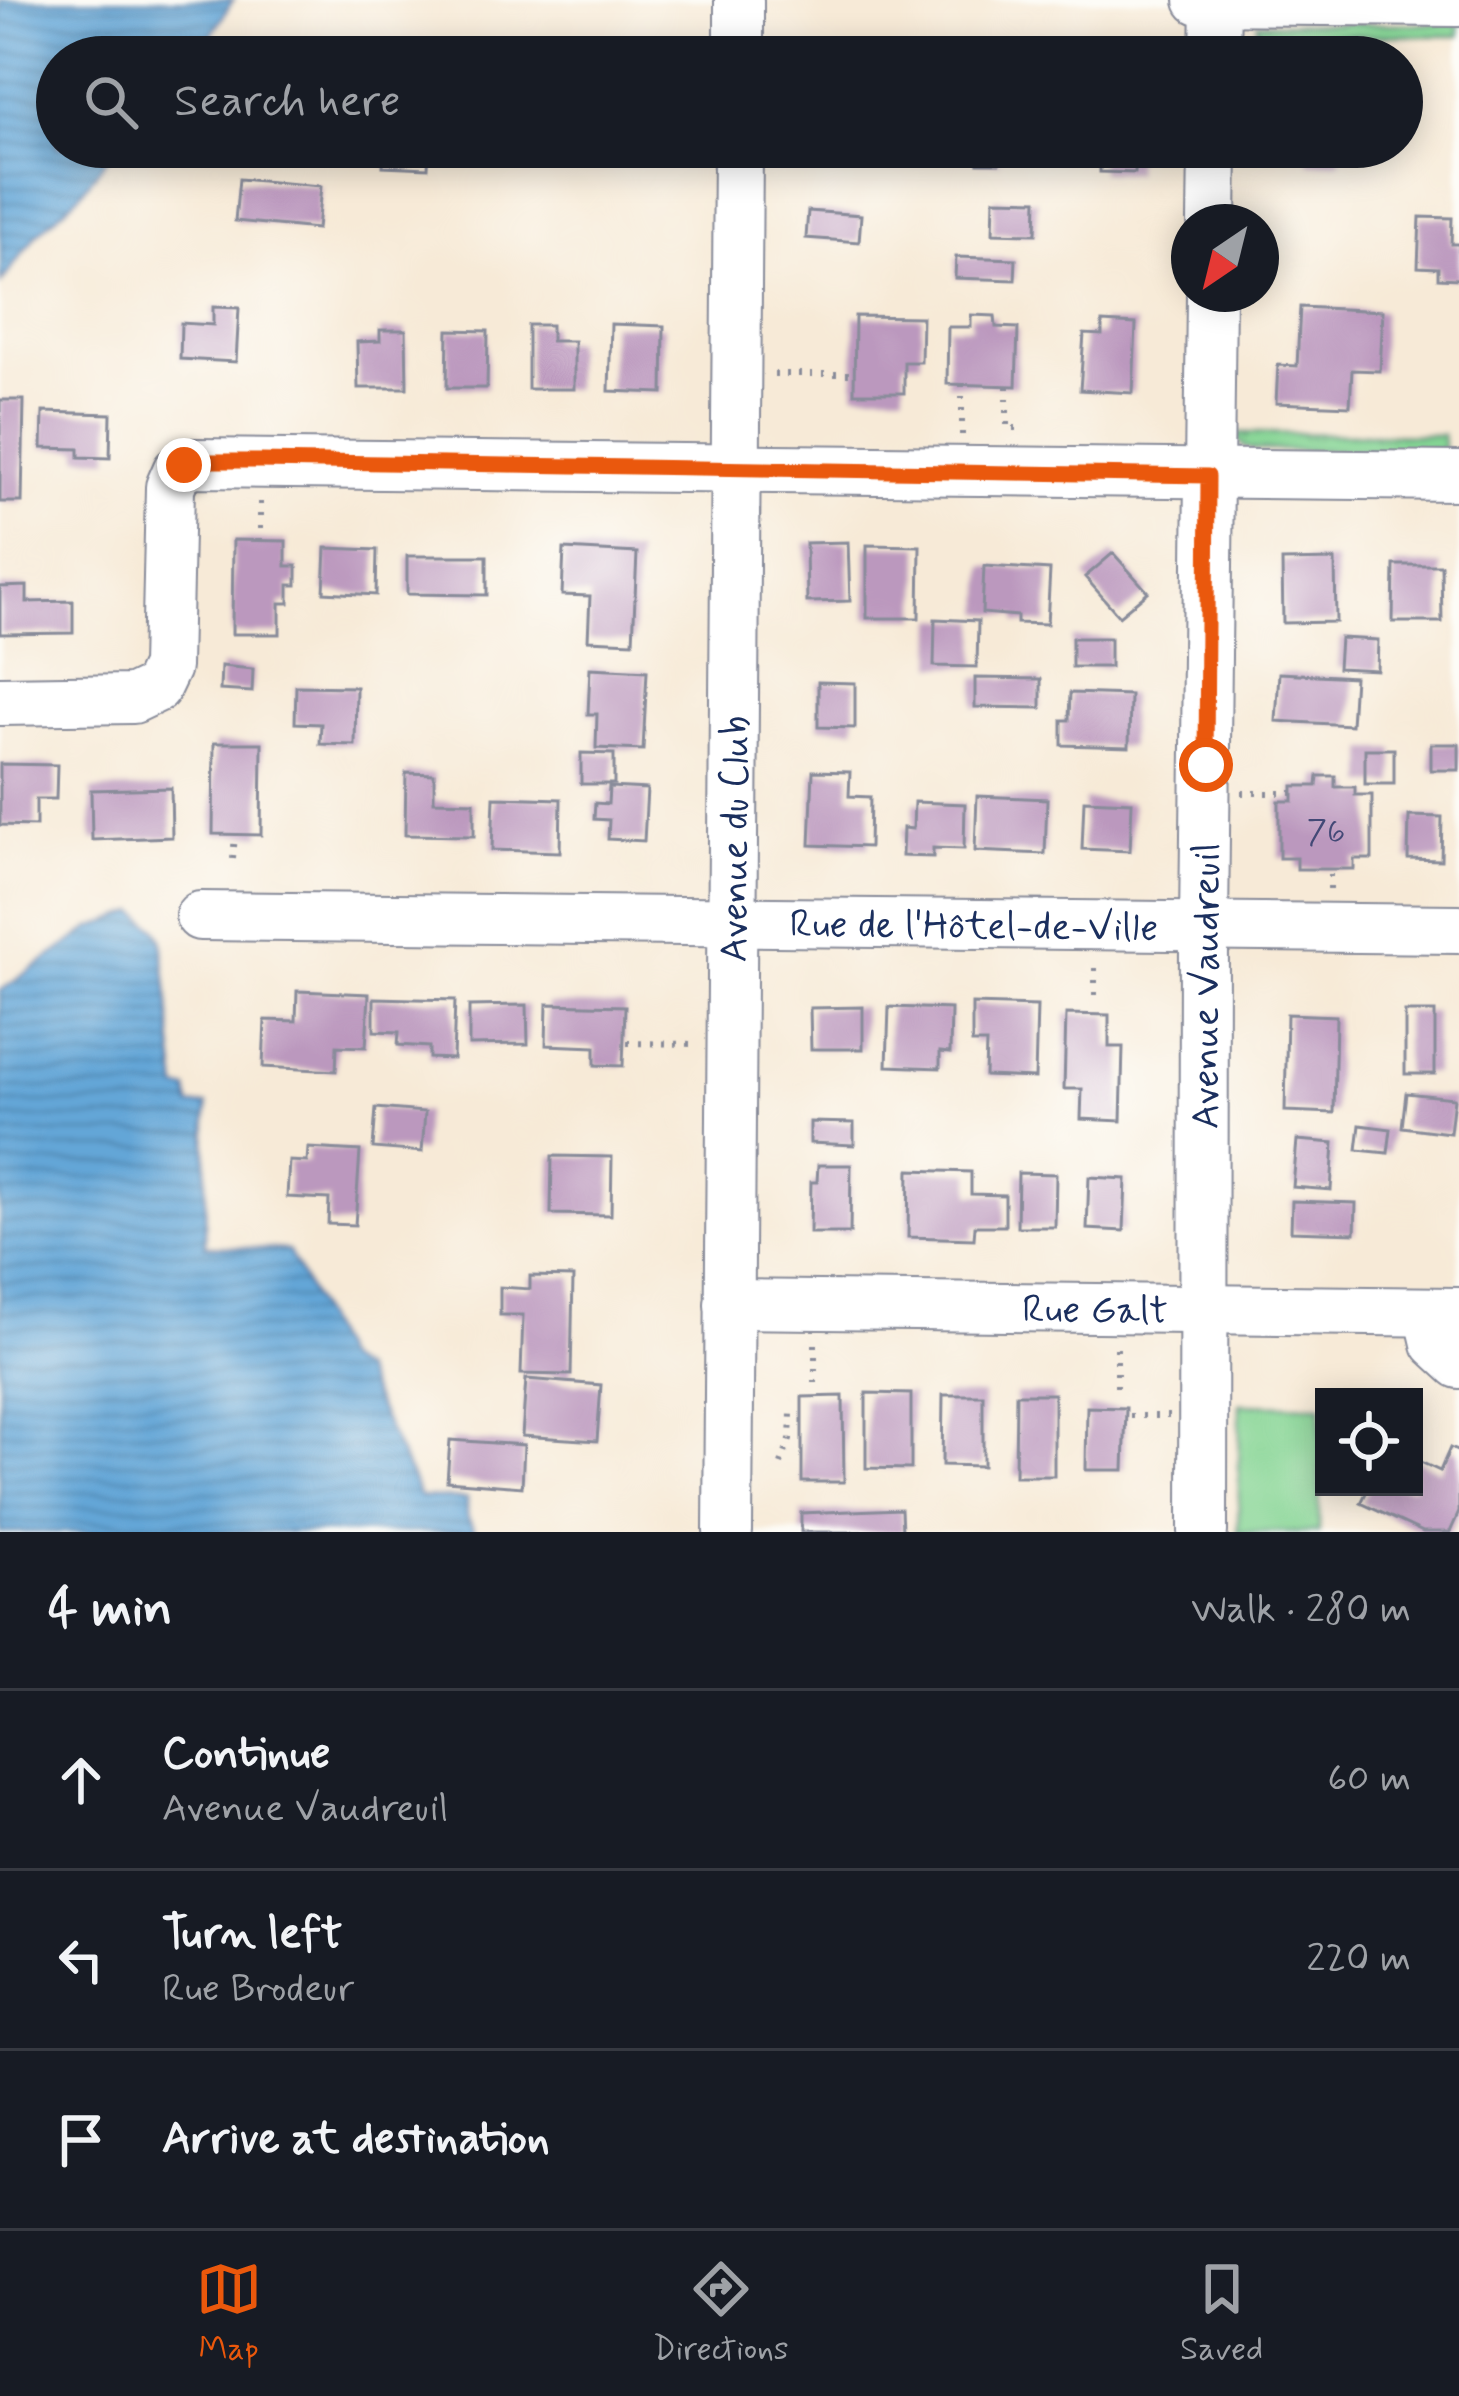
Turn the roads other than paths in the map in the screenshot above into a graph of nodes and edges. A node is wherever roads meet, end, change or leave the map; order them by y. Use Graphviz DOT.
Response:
graph roads {
  1 [pos="739,0"];
  2 [pos="1199,0"];
  3 [pos="1216,0"];
  4 [pos="1459,2"];
  5 [pos="739,36"];
  6 [pos="1215,36"];
  7 [pos="738,168"];
  8 [pos="1213,168"];
  9 [pos="1212,204"];
  10 [pos="1211,312"];
  11 [pos="735,467"];
  12 [pos="1208,476"];
  13 [pos="1459,476"];
  14 [pos="0,701"];
  15 [pos="200,916"];
  16 [pos="732,921"];
  17 [pos="1204,926"];
  18 [pos="1459,929"];
  19 [pos="729,1304"];
  20 [pos="1204,1309"];
  21 [pos="1444,1312"];
  22 [pos="1459,1364"];
  23 [pos="728,1532"];
  24 [pos="1203,1532"];
  1 -- 5 [label="street"];
  2 -- 3 [label="street"];
  3 -- 4 [label="street"];
  3 -- 6 [label="street"];
  7 -- 11 [label="street, Avenue du Club"];
  8 -- 9 [label="street"];
  10 -- 12 [label="street, Avenue Vaudreuil"];
  11 -- 12 [label="street"];
  11 -- 14 [label="street"];
  11 -- 16 [label="street, Avenue du Club"];
  12 -- 13 [label="street"];
  12 -- 17 [label="street, Avenue Vaudreuil"];
  15 -- 16 [label="street, Rue de l'Hôtel-de-Ville"];
  16 -- 17 [label="street, Rue de l'Hôtel-de-Ville"];
  16 -- 19 [label="street, Avenue du Club"];
  17 -- 18 [label="street, Rue de l'Hôtel-de-Ville"];
  17 -- 20 [label="street, Avenue Vaudreuil"];
  19 -- 20 [label="street, Rue Galt"];
  19 -- 23 [label="street, Avenue du Club"];
  20 -- 21 [label="street, Rue Galt"];
  20 -- 24 [label="street, Avenue Vaudreuil"];
  21 -- 22 [label="street"];
}
